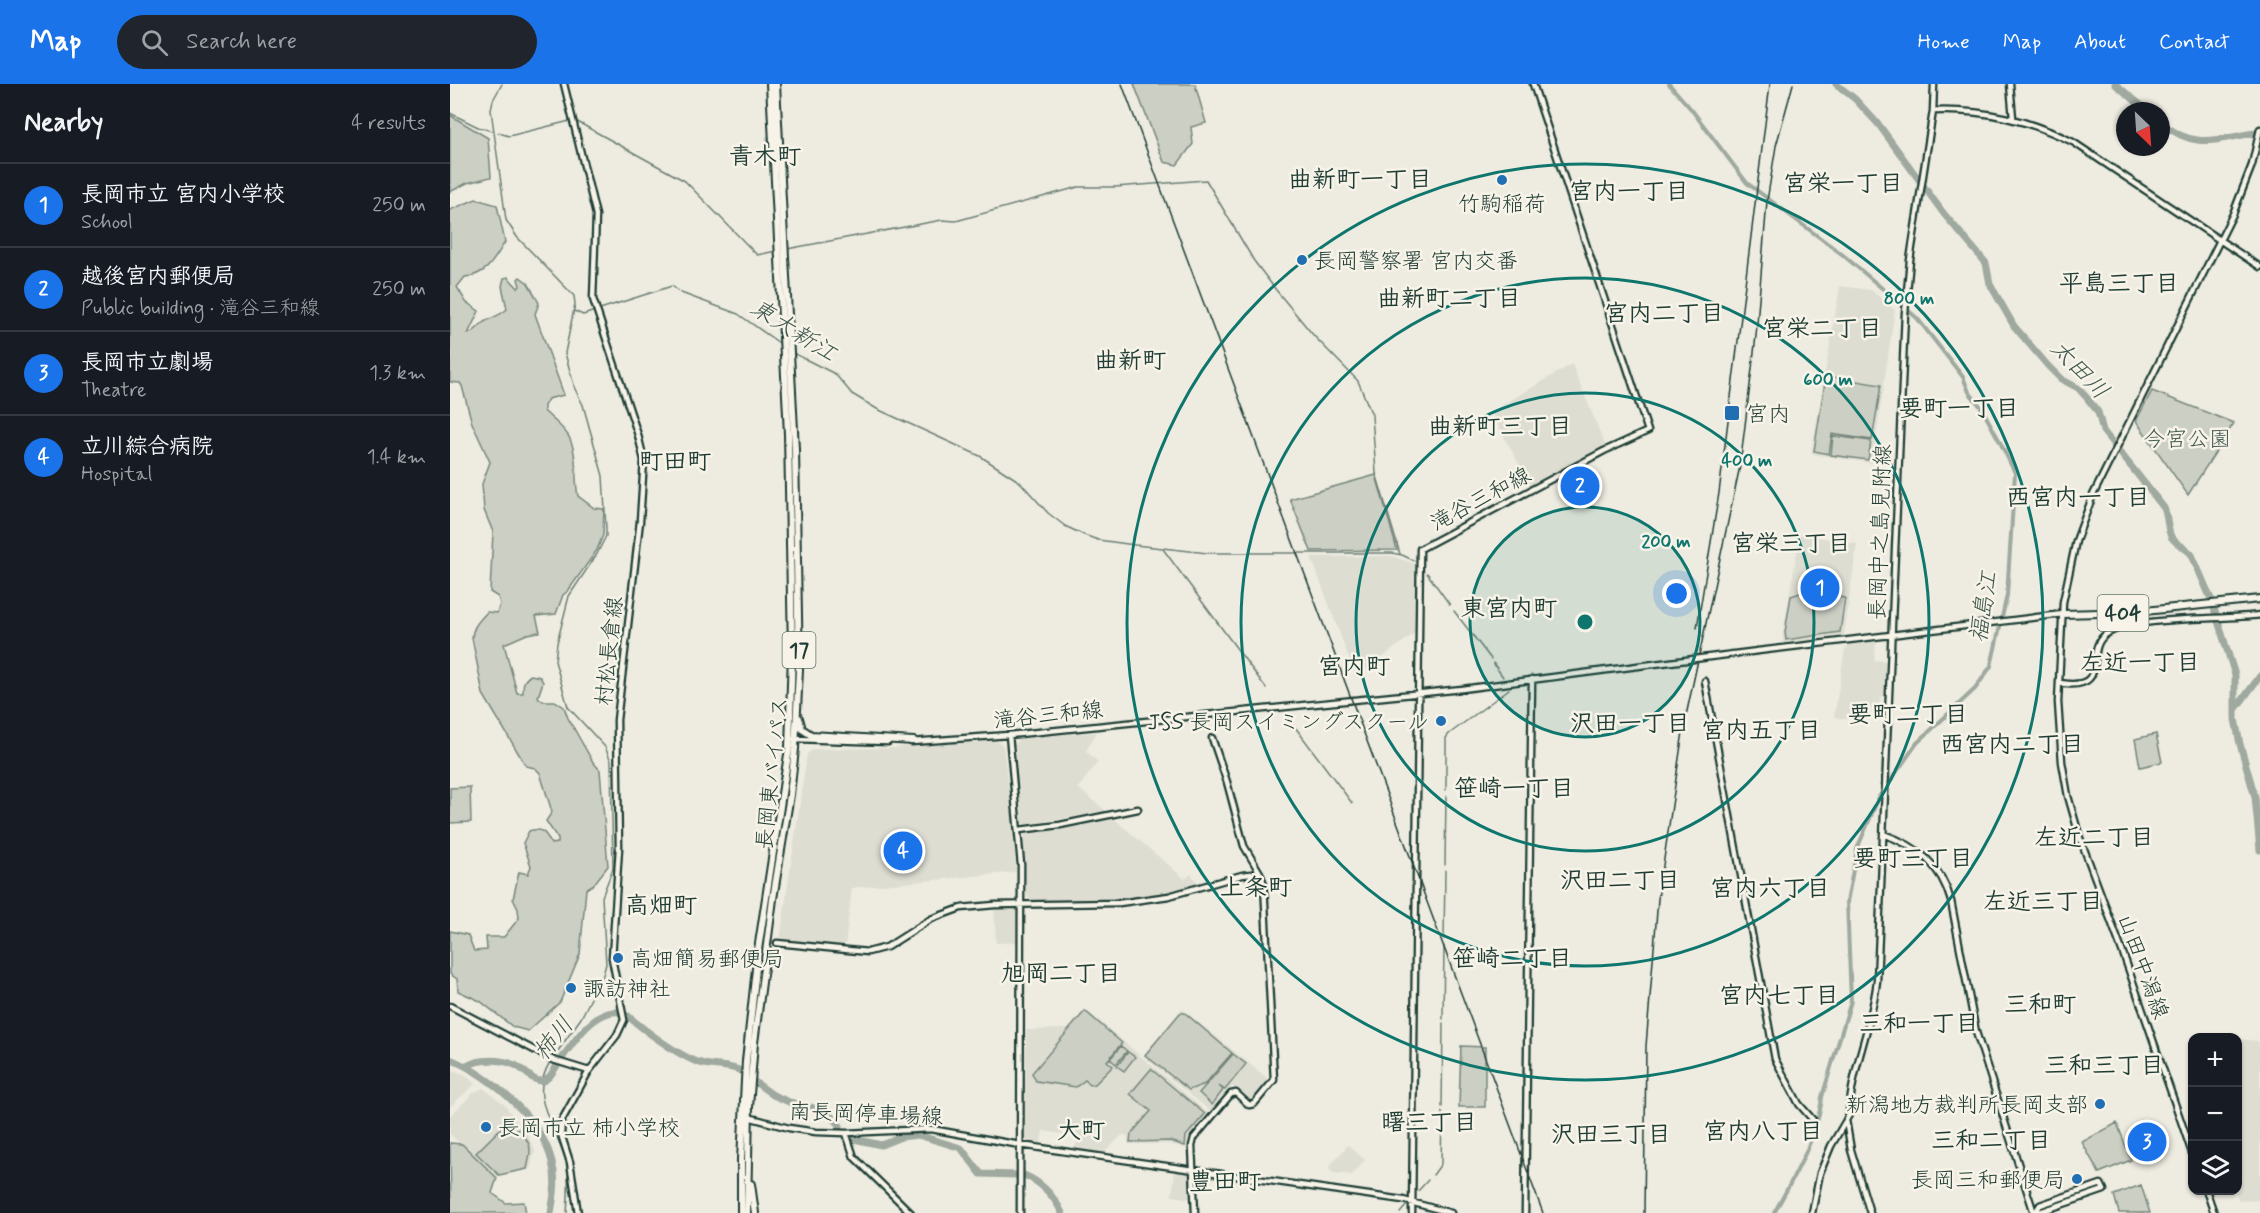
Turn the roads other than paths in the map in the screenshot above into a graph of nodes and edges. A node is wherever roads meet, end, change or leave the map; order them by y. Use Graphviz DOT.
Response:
graph roads {
  1 [pos="564,84"];
  2 [pos="770,84"];
  3 [pos="776,84"];
  4 [pos="1533,84"];
  5 [pos="1935,84"];
  6 [pos="2010,84"];
  7 [pos="1933,111"];
  8 [pos="2013,118"];
  9 [pos="2260,129"];
  10 [pos="2259,137"];
  11 [pos="2220,241"];
  12 [pos="2260,267"];
  13 [pos="2260,599"];
  14 [pos="2063,614"];
  15 [pos="2260,615"];
  16 [pos="1891,635"];
  17 [pos="799,670"];
  18 [pos="1532,679"];
  19 [pos="1705,681"];
  20 [pos="2059,683"];
  21 [pos="1418,693"];
  22 [pos="1009,735"];
  23 [pos="1212,738"];
  24 [pos="792,739"];
  25 [pos="914,741"];
  26 [pos="1137,809"];
  27 [pos="1019,830"];
  28 [pos="1883,834"];
  29 [pos="1260,873"];
  30 [pos="1022,905"];
  31 [pos="777,943"];
  32 [pos="450,1005"];
  33 [pos="589,1071"];
  34 [pos="745,1117"];
  35 [pos="1813,1120"];
  36 [pos="1846,1120"];
  37 [pos="846,1133"];
  38 [pos="2188,1141"];
  39 [pos="1020,1145"];
  40 [pos="748,1160"];
  41 [pos="1194,1170"];
  42 [pos="2207,1195"];
  43 [pos="1412,1202"];
  44 [pos="578,1213"];
  45 [pos="741,1213"];
  46 [pos="747,1213"];
  47 [pos="755,1213"];
  48 [pos="911,1213"];
  49 [pos="1020,1213"];
  50 [pos="1195,1213"];
  51 [pos="1412,1213"];
  52 [pos="1451,1213"];
  53 [pos="1525,1213"];
  54 [pos="1812,1213"];
  55 [pos="1870,1213"];
  56 [pos="2035,1213"];
  57 [pos="2214,1213"];
  1 -- 33 [label="main road, 村松長倉線"];
  2 -- 24 [label="highway, 長岡東バイパス / 17"];
  3 -- 17 [label="highway, 長岡東バイパス / 17"];
  4 -- 21 [label="main road, 滝谷三和線"];
  5 -- 7 [label="main road"];
  6 -- 8 [label="main road"];
  7 -- 8 [label="main road"];
  7 -- 16 [label="main road, 長岡中之島見附線"];
  8 -- 11 [label="main road"];
  9 -- 10 [label="main road"];
  10 -- 11 [label="main road"];
  11 -- 12 [label="main road"];
  11 -- 14 [label="main road, 山田中潟線"];
  13 -- 14 [label="highway, 404"];
  14 -- 16 [label="main road, 滝谷三和線"];
  14 -- 20 [label="main road, 山田中潟線"];
  15 -- 20 [label="main road"];
  16 -- 18 [label="main road, 滝谷三和線, bridge"];
  16 -- 28 [label="main road, 長岡中之島見附線"];
  17 -- 24 [label="highway, 長岡東バイパス / 17"];
  17 -- 25 [label="highway"];
  18 -- 21 [label="main road, 滝谷三和線"];
  18 -- 53 [label="main road"];
  19 -- 35 [label="main road"];
  20 -- 38 [label="main road, 山田中潟線"];
  21 -- 22 [label="main road, 滝谷三和線"];
  21 -- 43 [label="main road"];
  22 -- 25 [label="main road, 滝谷三和線"];
  22 -- 27 [label="main road"];
  23 -- 29 [label="main road"];
  24 -- 25 [label="main road, 滝谷三和線"];
  24 -- 34 [label="highway, 長岡東バイパス / 17"];
  26 -- 27 [label="main road"];
  27 -- 30 [label="main road"];
  28 -- 36 [label="main road"];
  28 -- 56 [label="main road"];
  29 -- 30 [label="main road"];
  29 -- 41 [label="main road"];
  30 -- 31 [label="main road"];
  30 -- 39 [label="main road"];
  32 -- 33 [label="main road"];
  33 -- 44 [label="main road, 村松長倉線"];
  34 -- 37 [label="main road, 南長岡停車場線"];
  34 -- 40 [label="highway, 長岡東バイパス / 17"];
  34 -- 45 [label="highway, 長岡東バイパス / 17"];
  36 -- 54 [label="main road"];
  36 -- 55 [label="main road"];
  37 -- 39 [label="main road, 南長岡停車場線"];
  37 -- 48 [label="main road"];
  39 -- 41 [label="main road, 南長岡停車場線"];
  39 -- 49 [label="main road"];
  40 -- 46 [label="highway, 長岡東バイパス / 17"];
  40 -- 47 [label="highway"];
  41 -- 43 [label="main road, 南長岡停車場線"];
  41 -- 50 [label="main road"];
  42 -- 57 [label="main road"];
  43 -- 51 [label="main road"];
  43 -- 52 [label="main road, 南長岡停車場線"];
  56 -- 56 [label="main road"];
}
